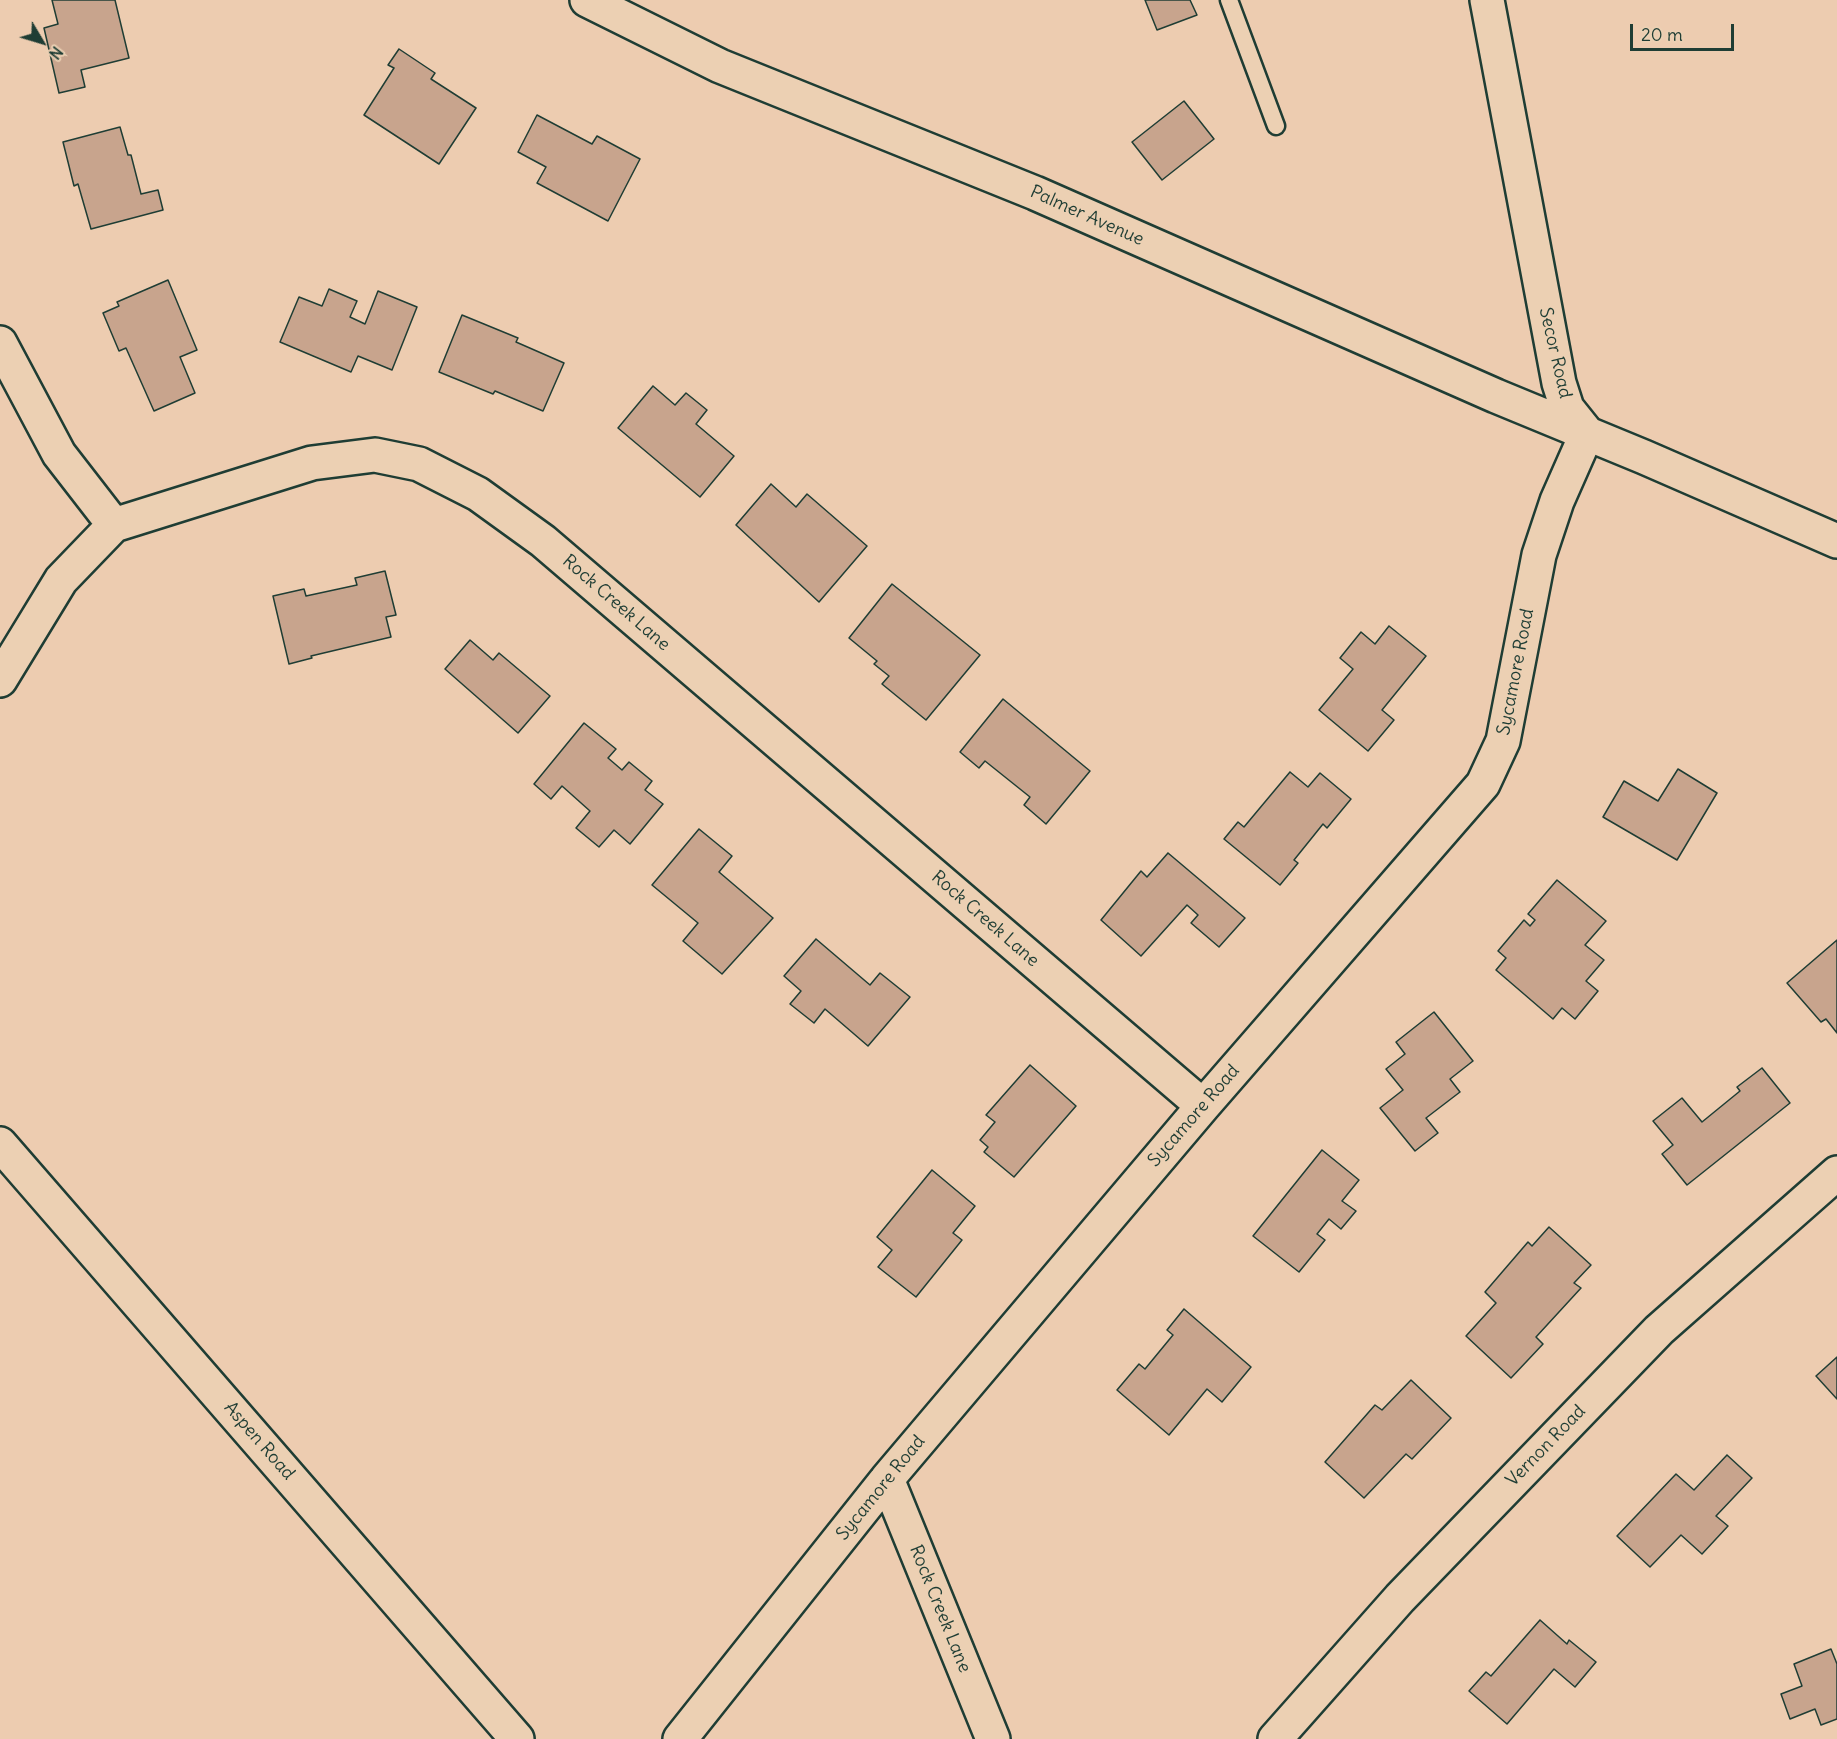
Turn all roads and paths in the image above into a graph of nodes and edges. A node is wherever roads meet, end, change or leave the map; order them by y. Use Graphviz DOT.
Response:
graph roads {
  1 [pos="587,0"];
  2 [pos="1228,0"];
  3 [pos="1487,0"];
  4 [pos="1276,126"];
  5 [pos="0,343"];
  6 [pos="1587,433"];
  7 [pos="114,525"];
  8 [pos="1837,541"];
  9 [pos="0,680"];
  10 [pos="1203,1106"];
  11 [pos="0,1143"];
  12 [pos="1837,1173"];
  13 [pos="887,1479"];
  14 [pos="517,1739"];
  15 [pos="680,1739"];
  16 [pos="993,1739"];
  17 [pos="1275,1739"];
  1 -- 6 [label="street, Palmer Avenue"];
  2 -- 4 [label="lane"];
  3 -- 6 [label="street, Secor Road"];
  5 -- 7 [label="street"];
  6 -- 8 [label="street, Secor Road"];
  6 -- 10 [label="street, Sycamore Road"];
  7 -- 9 [label="street"];
  7 -- 10 [label="street, Rock Creek Lane"];
  10 -- 13 [label="street, Sycamore Road"];
  11 -- 14 [label="street, Aspen Road"];
  12 -- 17 [label="street, Vernon Road"];
  13 -- 15 [label="street, Sycamore Road"];
  13 -- 16 [label="street, Rock Creek Lane"];
}
